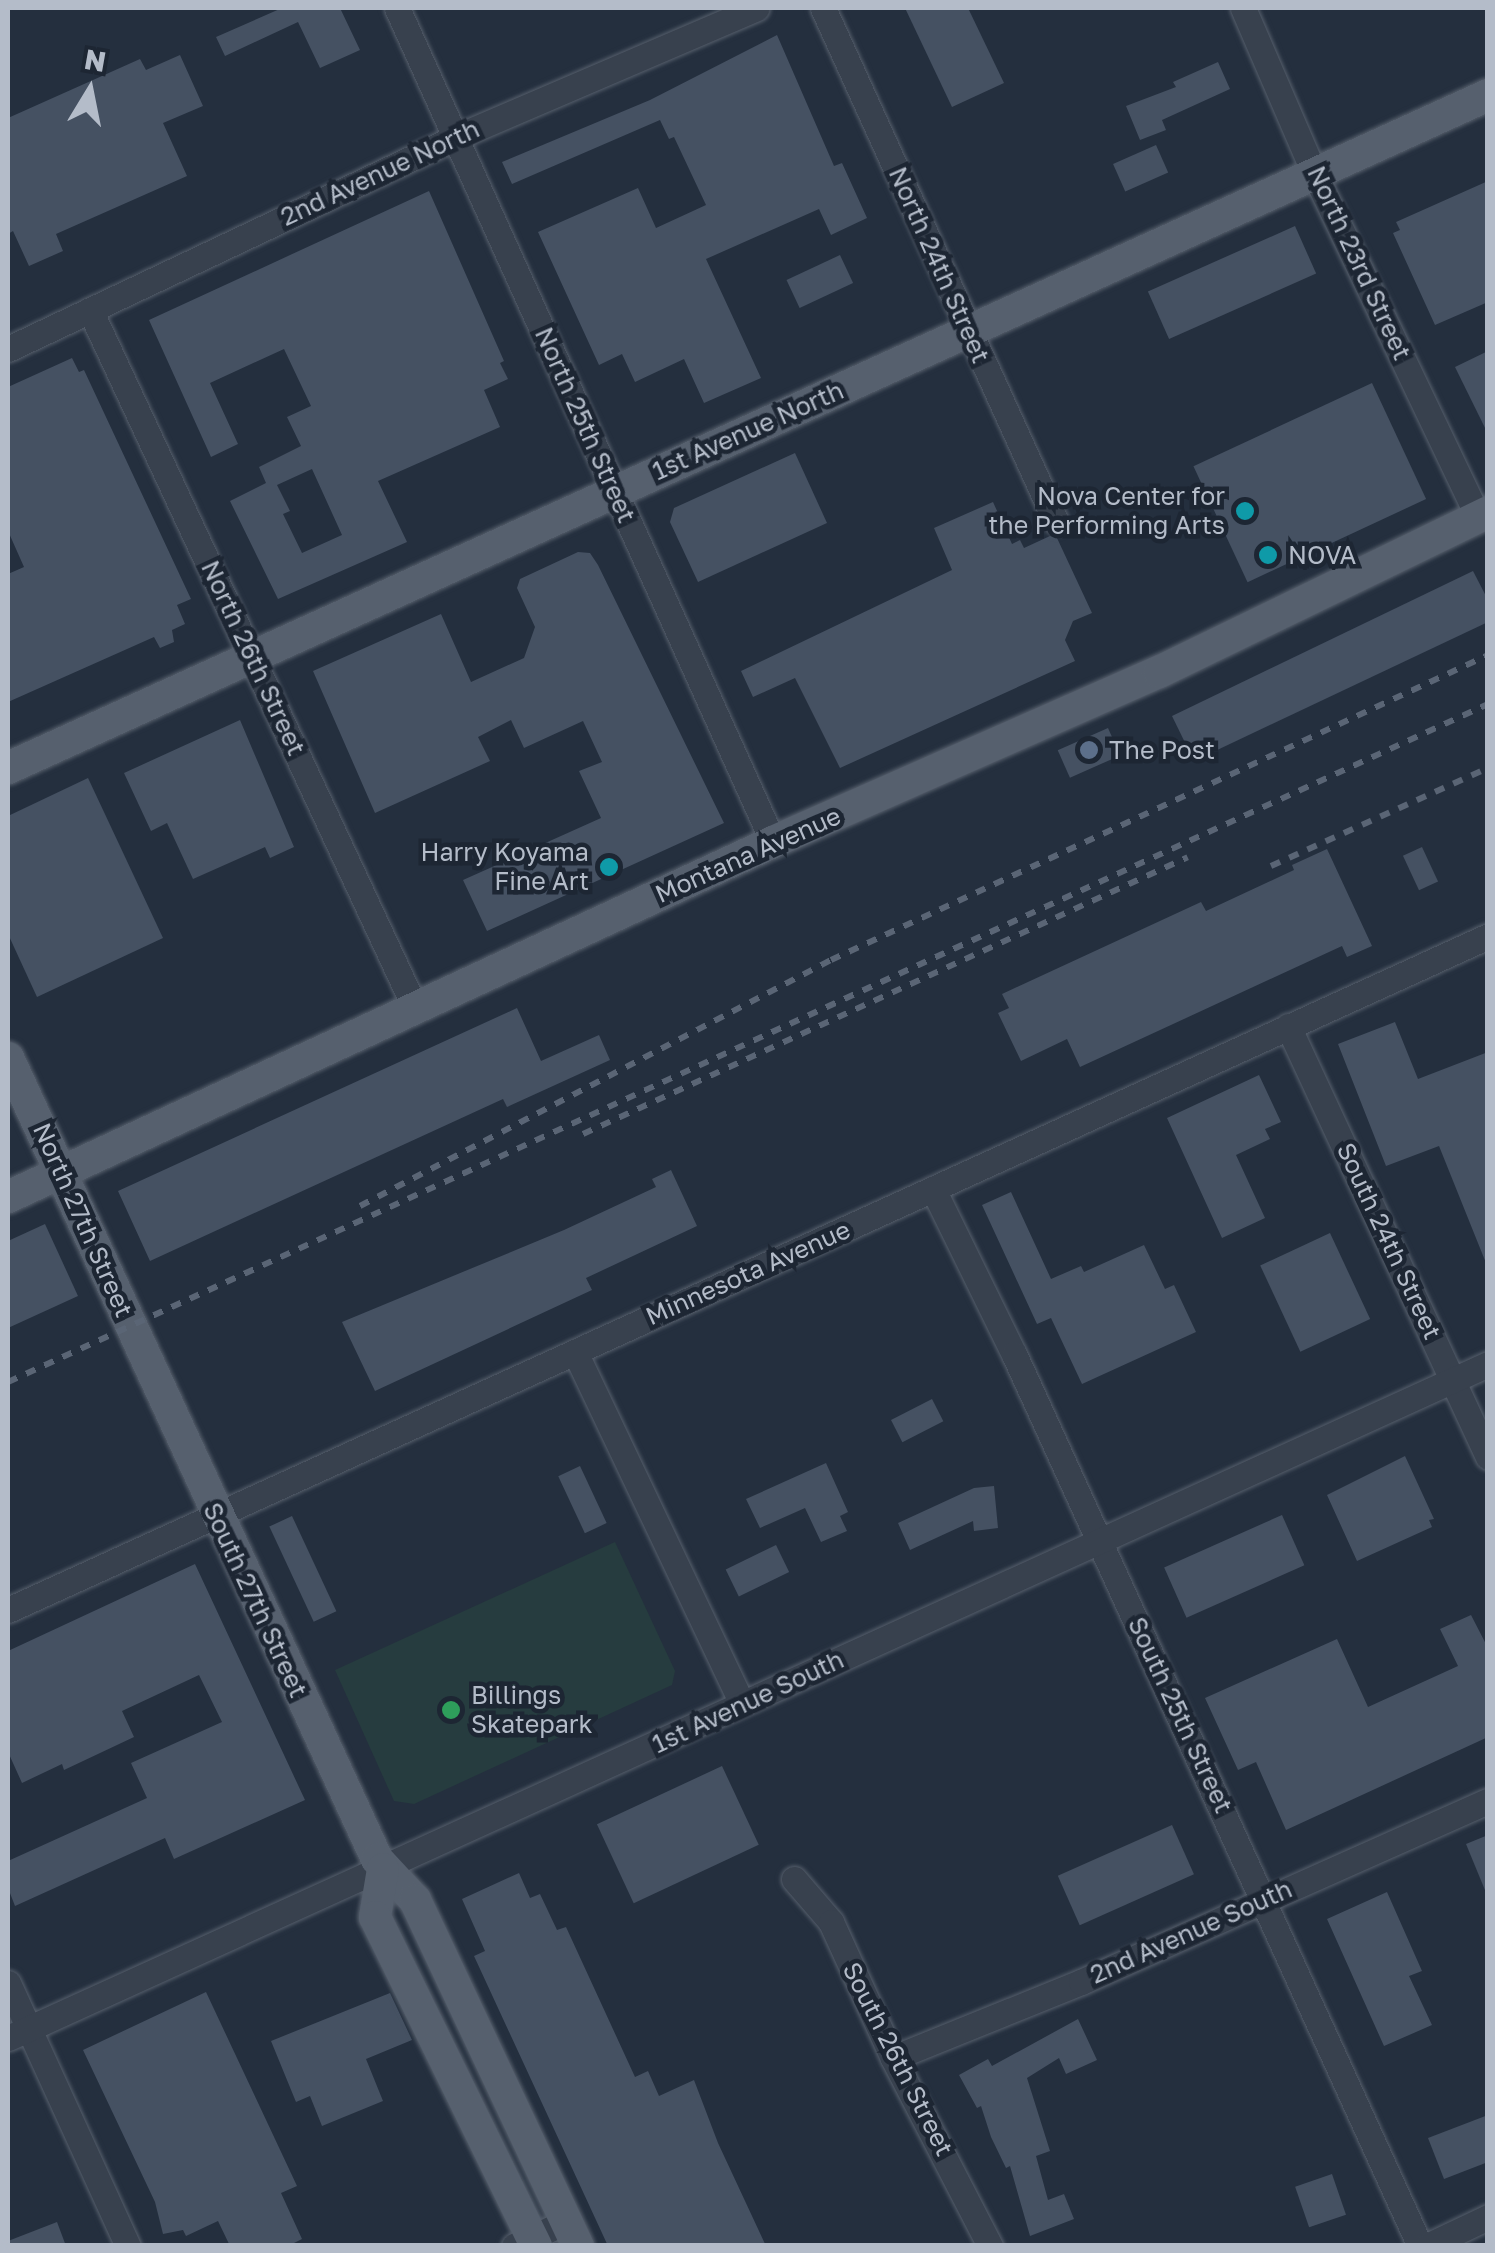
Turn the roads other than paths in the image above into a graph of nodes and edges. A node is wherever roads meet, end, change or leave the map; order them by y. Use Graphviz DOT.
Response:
graph roads {
  1 [pos="396,8"];
  2 [pos="757,8"];
  3 [pos="823,8"];
  4 [pos="1243,8"];
  5 [pos="1488,95"];
  6 [pos="456,137"];
  7 [pos="1314,173"];
  8 [pos="90,310"];
  9 [pos="968,332"];
  10 [pos="8,349"];
  11 [pos="616,492"];
  12 [pos="1483,515"];
  13 [pos="1056,522"];
  14 [pos="252,656"];
  15 [pos="8,768"];
  16 [pos="773,842"];
  17 [pos="1488,936"];
  18 [pos="415,1008"];
  19 [pos="1288,1026"];
  20 [pos="8,1058"];
  21 [pos="64,1174"];
  22 [pos="933,1188"];
  23 [pos="8,1197"];
  24 [pos="132,1328"];
  25 [pos="575,1352"];
  26 [pos="1488,1364"];
  27 [pos="1453,1381"];
  28 [pos="1488,1457"];
  29 [pos="215,1516"];
  30 [pos="1100,1541"];
  31 [pos="8,1610"];
  32 [pos="742,1704"];
  33 [pos="1488,1802"];
  34 [pos="383,1869"];
  35 [pos="794,1879"];
  36 [pos="1264,1898"];
  37 [pos="8,1983"];
  38 [pos="18,2034"];
  39 [pos="893,2058"];
  40 [pos="1488,2218"];
  41 [pos="572,2233"];
  42 [pos="527,2243"];
  43 [pos="128,2246"];
  44 [pos="990,2246"];
  45 [pos="1423,2246"];
  1 -- 6 [label="street, North 25th Street"];
  2 -- 6 [label="street, 2nd Avenue North"];
  3 -- 9 [label="street, North 24th Street"];
  4 -- 7 [label="street, North 23rd Street"];
  5 -- 7 [label="main road, 1st Avenue North"];
  6 -- 8 [label="street, 2nd Avenue North"];
  6 -- 11 [label="street, North 25th Street"];
  7 -- 9 [label="main road, 1st Avenue North"];
  7 -- 12 [label="street, North 23rd Street"];
  8 -- 10 [label="street, 2nd Avenue North"];
  8 -- 14 [label="street, North 26th Street"];
  9 -- 11 [label="main road, 1st Avenue North"];
  9 -- 13 [label="street, North 24th Street"];
  11 -- 14 [label="main road, 1st Avenue North"];
  11 -- 16 [label="street, North 25th Street"];
  12 -- 16 [label="main road, Montana Avenue"];
  14 -- 15 [label="main road, 1st Avenue North"];
  14 -- 18 [label="street, North 26th Street"];
  16 -- 18 [label="main road, Montana Avenue"];
  17 -- 19 [label="street, Minnesota Avenue"];
  18 -- 21 [label="main road, Montana Avenue"];
  19 -- 22 [label="street, Minnesota Avenue"];
  19 -- 27 [label="street, South 24th Street"];
  20 -- 21 [label="main road, North 27th Street"];
  21 -- 23 [label="main road, Montana Avenue"];
  21 -- 24 [label="main road, North 27th Street"];
  22 -- 25 [label="street, Minnesota Avenue"];
  22 -- 30 [label="street, South 25th Street"];
  24 -- 29 [label="main road, South 27th Street"];
  25 -- 29 [label="street, Minnesota Avenue"];
  25 -- 32 [label="street"];
  26 -- 27 [label="street, 1st Avenue South"];
  27 -- 28 [label="street, South 24th Street"];
  27 -- 30 [label="street, 1st Avenue South"];
  29 -- 31 [label="street, Minnesota Avenue"];
  29 -- 34 [label="main road, South 27th Street"];
  30 -- 32 [label="street, 1st Avenue South"];
  30 -- 36 [label="street, South 25th Street"];
  32 -- 34 [label="street, 1st Avenue South"];
  33 -- 36 [label="street, 2nd Avenue South"];
  34 -- 38 [label="street, 1st Avenue South"];
  34 -- 41 [label="main road, South 27th Street"];
  34 -- 42 [label="main road"];
  35 -- 39 [label="street, South 26th Street"];
  36 -- 39 [label="street, 2nd Avenue South"];
  36 -- 45 [label="street, South 25th Street"];
  37 -- 38 [label="street"];
  38 -- 43 [label="street"];
  39 -- 44 [label="street, South 26th Street"];
  40 -- 45 [label="street"];
  41 -- 42 [label="street"];
}
